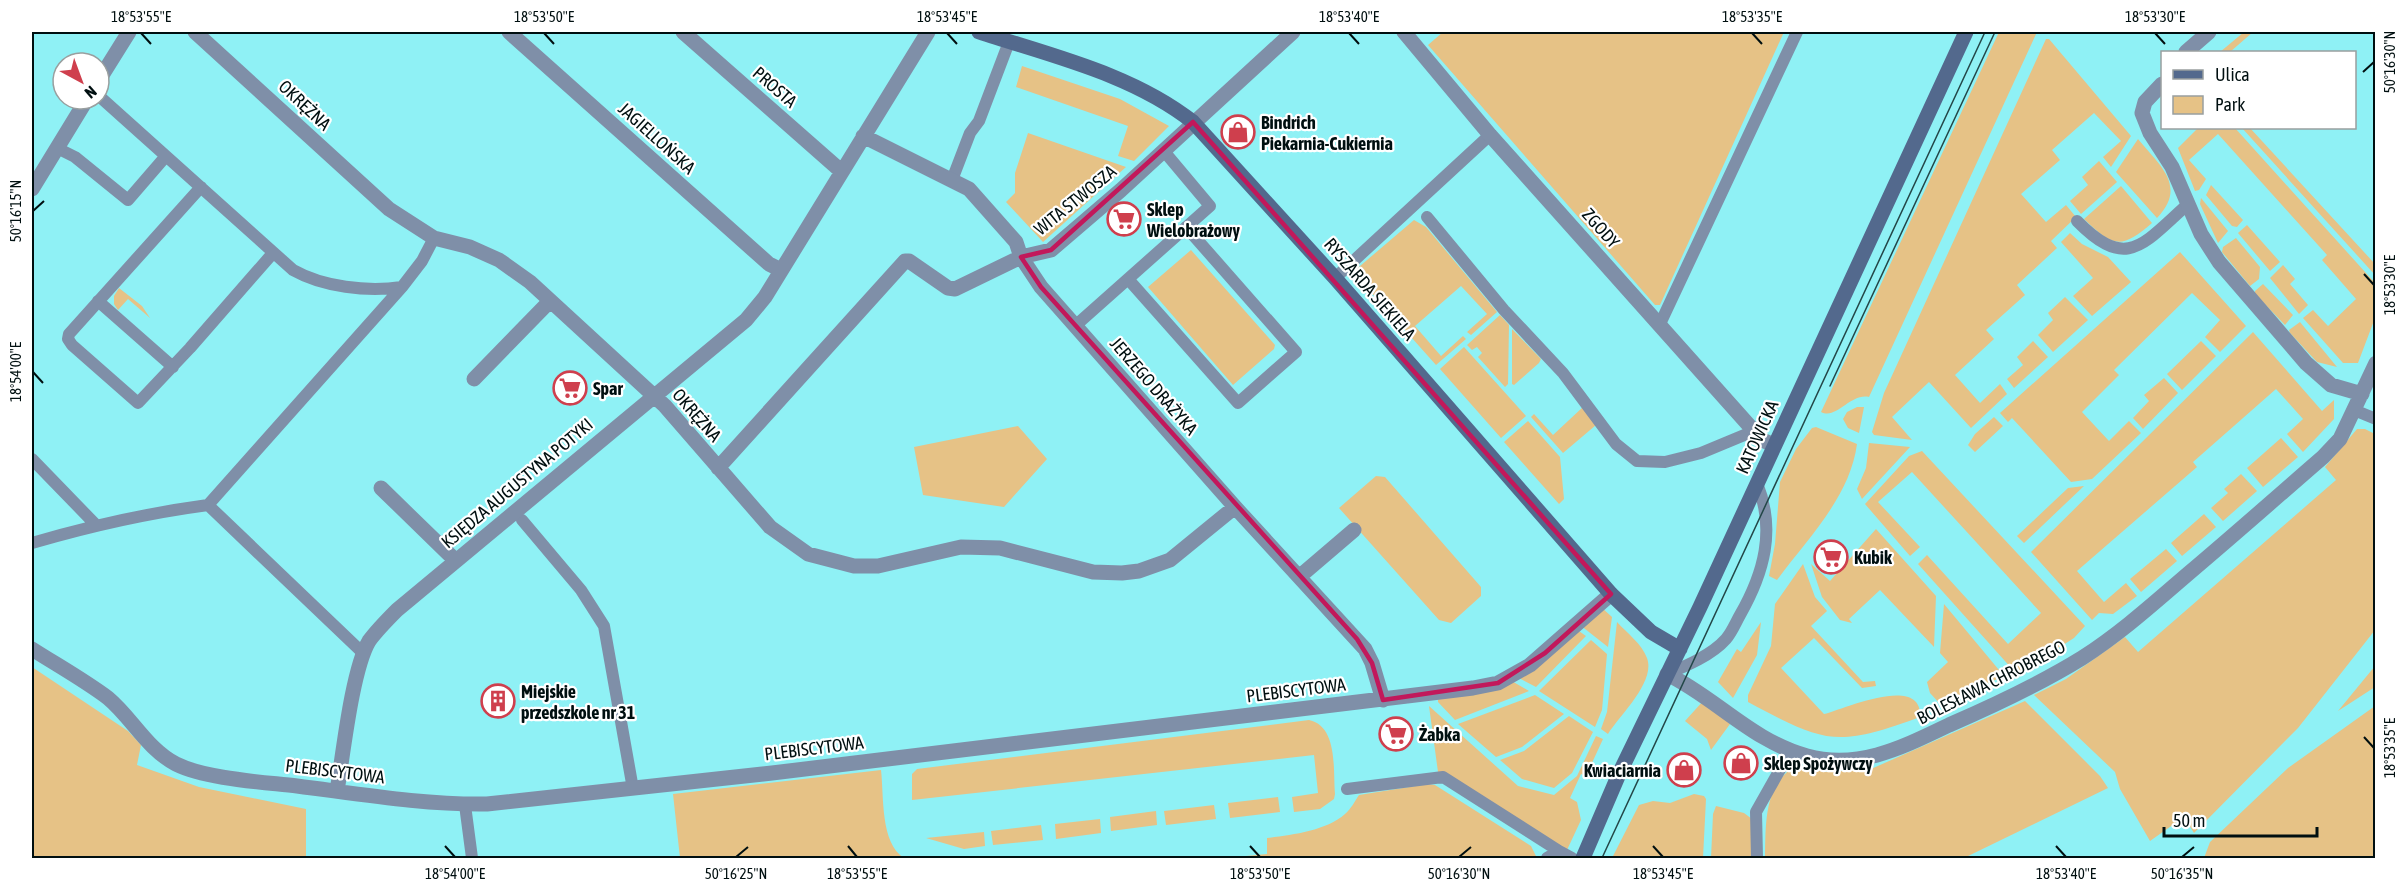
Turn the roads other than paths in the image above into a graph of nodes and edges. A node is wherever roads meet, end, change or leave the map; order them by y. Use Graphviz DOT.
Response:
graph roads {
  1 [pos="129,32"];
  2 [pos="195,32"];
  3 [pos="509,32"];
  4 [pos="683,32"];
  5 [pos="928,32"];
  6 [pos="979,32"];
  7 [pos="1293,32"];
  8 [pos="1404,32"];
  9 [pos="1797,32"];
  10 [pos="1966,32"];
  11 [pos="2209,32"];
  12 [pos="1009,42"];
  13 [pos="2187,51"];
  14 [pos="111,61"];
  15 [pos="2161,86"];
  16 [pos="111,107"];
  17 [pos="80,111"];
  18 [pos="1193,122"];
  19 [pos="1490,135"];
  20 [pos="863,136"];
  21 [pos="57,148"];
  22 [pos="1163,150"];
  23 [pos="166,156"];
  24 [pos="841,171"];
  25 [pos="952,180"];
  26 [pos="201,188"];
  27 [pos="32,189"];
  28 [pos="2187,205"];
  29 [pos="1427,217"];
  30 [pos="2077,221"];
  31 [pos="1186,227"];
  32 [pos="434,238"];
  33 [pos="273,253"];
  34 [pos="1021,257"];
  35 [pos="781,270"];
  36 [pos="1335,278"];
  37 [pos="1128,279"];
  38 [pos="402,287"];
  39 [pos="98,301"];
  40 [pos="550,301"];
  41 [pos="1660,324"];
  42 [pos="1075,326"];
  43 [pos="2376,363"];
  44 [pos="172,367"];
  45 [pos="474,379"];
  46 [pos="648,391"];
  47 [pos="2362,394"];
  48 [pos="2354,410"];
  49 [pos="2376,419"];
  50 [pos="1754,431"];
  51 [pos="1774,445"];
  52 [pos="32,459"];
  53 [pos="718,468"];
  54 [pos="1757,483"];
  55 [pos="381,488"];
  56 [pos="208,505"];
  57 [pos="1235,507"];
  58 [pos="522,520"];
  59 [pos="96,525"];
  60 [pos="1354,530"];
  61 [pos="32,543"];
  62 [pos="455,561"];
  63 [pos="1299,577"];
  64 [pos="1611,594"];
  65 [pos="32,648"];
  66 [pos="1680,650"];
  67 [pos="364,654"];
  68 [pos="1667,674"];
  69 [pos="1383,700"];
  70 [pos="1791,750"];
  71 [pos="633,789"];
  72 [pos="1347,789"];
  73 [pos="337,791"];
  74 [pos="465,805"];
  75 [pos="1559,851"];
  76 [pos="472,858"];
  77 [pos="1547,858"];
  78 [pos="1572,858"];
  79 [pos="1583,858"];
  80 [pos="1757,858"];
  1 -- 14 [label="street"];
  2 -- 32 [label="street, OKRĘŻNA"];
  3 -- 35 [label="street, JAGIELLOŃSKA"];
  4 -- 24 [label="street, PROSTA"];
  5 -- 20 [label="street, KSIĘDZA AUGUSTYNA POTYKI"];
  6 -- 12 [label="street, RYSZARDA SIEKIELA"];
  7 -- 18 [label="street, WITA STWOSZA"];
  8 -- 19 [label="street, ZGODY"];
  9 -- 41 [label="lane"];
  10 -- 51 [label="street, KATOWICKA"];
  11 -- 13 [label="street"];
  12 -- 18 [label="street, RYSZARDA SIEKIELA"];
  12 -- 25 [label="lane"];
  15 -- 28 [label="street"];
  16 -- 23 [label="lane"];
  17 -- 21 [label="street"];
  18 -- 22 [label="street, WITA STWOSZA"];
  18 -- 36 [label="street, RYSZARDA SIEKIELA"];
  19 -- 36 [label="lane"];
  19 -- 41 [label="street, ZGODY"];
  20 -- 24 [label="street, KSIĘDZA AUGUSTYNA POTYKI"];
  20 -- 25 [label="street, JERZEGO DRAŻYKA"];
  21 -- 23 [label="lane"];
  21 -- 27 [label="street"];
  22 -- 31 [label="lane"];
  22 -- 34 [label="street, WITA STWOSZA"];
  23 -- 26 [label="lane"];
  24 -- 35 [label="street, KSIĘDZA AUGUSTYNA POTYKI"];
  25 -- 34 [label="street, JERZEGO DRAŻYKA"];
  26 -- 33 [label="lane"];
  26 -- 39 [label="lane"];
  28 -- 30 [label="lane"];
  28 -- 47 [label="street"];
  29 -- 50 [label="lane"];
  31 -- 37 [label="lane"];
  31 -- 37 [label="lane"];
  32 -- 38 [label="lane"];
  32 -- 40 [label="street, OKRĘŻNA"];
  33 -- 38 [label="lane"];
  33 -- 44 [label="lane"];
  34 -- 42 [label="street, JERZEGO DRAŻYKA"];
  34 -- 53 [label="street, WITA STWOSZA"];
  35 -- 46 [label="street, KSIĘDZA AUGUSTYNA POTYKI"];
  36 -- 64 [label="street, RYSZARDA SIEKIELA"];
  37 -- 42 [label="lane"];
  38 -- 56 [label="lane"];
  39 -- 44 [label="lane"];
  39 -- 44 [label="lane"];
  40 -- 45 [label="street"];
  40 -- 46 [label="street, OKRĘŻNA"];
  41 -- 50 [label="street, ZGODY"];
  42 -- 57 [label="street, JERZEGO DRAŻYKA"];
  43 -- 47 [label="street, BOLESŁAWA CHROBREGO"];
  46 -- 53 [label="street, OKRĘŻNA"];
  46 -- 62 [label="street, KSIĘDZA AUGUSTYNA POTYKI"];
  47 -- 48 [label="street, BOLESŁAWA CHROBREGO"];
  48 -- 49 [label="lane"];
  48 -- 70 [label="street, BOLESŁAWA CHROBREGO"];
  50 -- 51 [label="street, ZGODY"];
  51 -- 54 [label="street, KATOWICKA"];
  52 -- 59 [label="lane"];
  53 -- 57 [label="street, OKRĘŻNA"];
  54 -- 66 [label="street, KATOWICKA"];
  54 -- 68 [label="lane"];
  55 -- 62 [label="street"];
  56 -- 59 [label="lane"];
  56 -- 67 [label="lane"];
  57 -- 63 [label="street, JERZEGO DRAŻYKA"];
  58 -- 71 [label="lane"];
  59 -- 61 [label="lane"];
  60 -- 63 [label="street"];
  62 -- 67 [label="street, KSIĘDZA AUGUSTYNA POTYKI"];
  63 -- 69 [label="street, JERZEGO DRAŻYKA"];
  64 -- 66 [label="street, RYSZARDA SIEKIELA"];
  64 -- 69 [label="street, PLEBISCYTOWA"];
  65 -- 73 [label="street, PLEBISCYTOWA"];
  66 -- 68 [label="street, KATOWICKA"];
  67 -- 73 [label="street, KSIĘDZA AUGUSTYNA POTYKI"];
  68 -- 70 [label="street, BOLESŁAWA CHROBREGO"];
  68 -- 79 [label="street, KATOWICKA"];
  69 -- 71 [label="street, PLEBISCYTOWA"];
  70 -- 80 [label="lane"];
  71 -- 74 [label="street, PLEBISCYTOWA"];
  72 -- 75 [label="lane"];
  73 -- 74 [label="street, PLEBISCYTOWA"];
  74 -- 76 [label="lane"];
  75 -- 77 [label="lane"];
  75 -- 78 [label="lane"];
}
